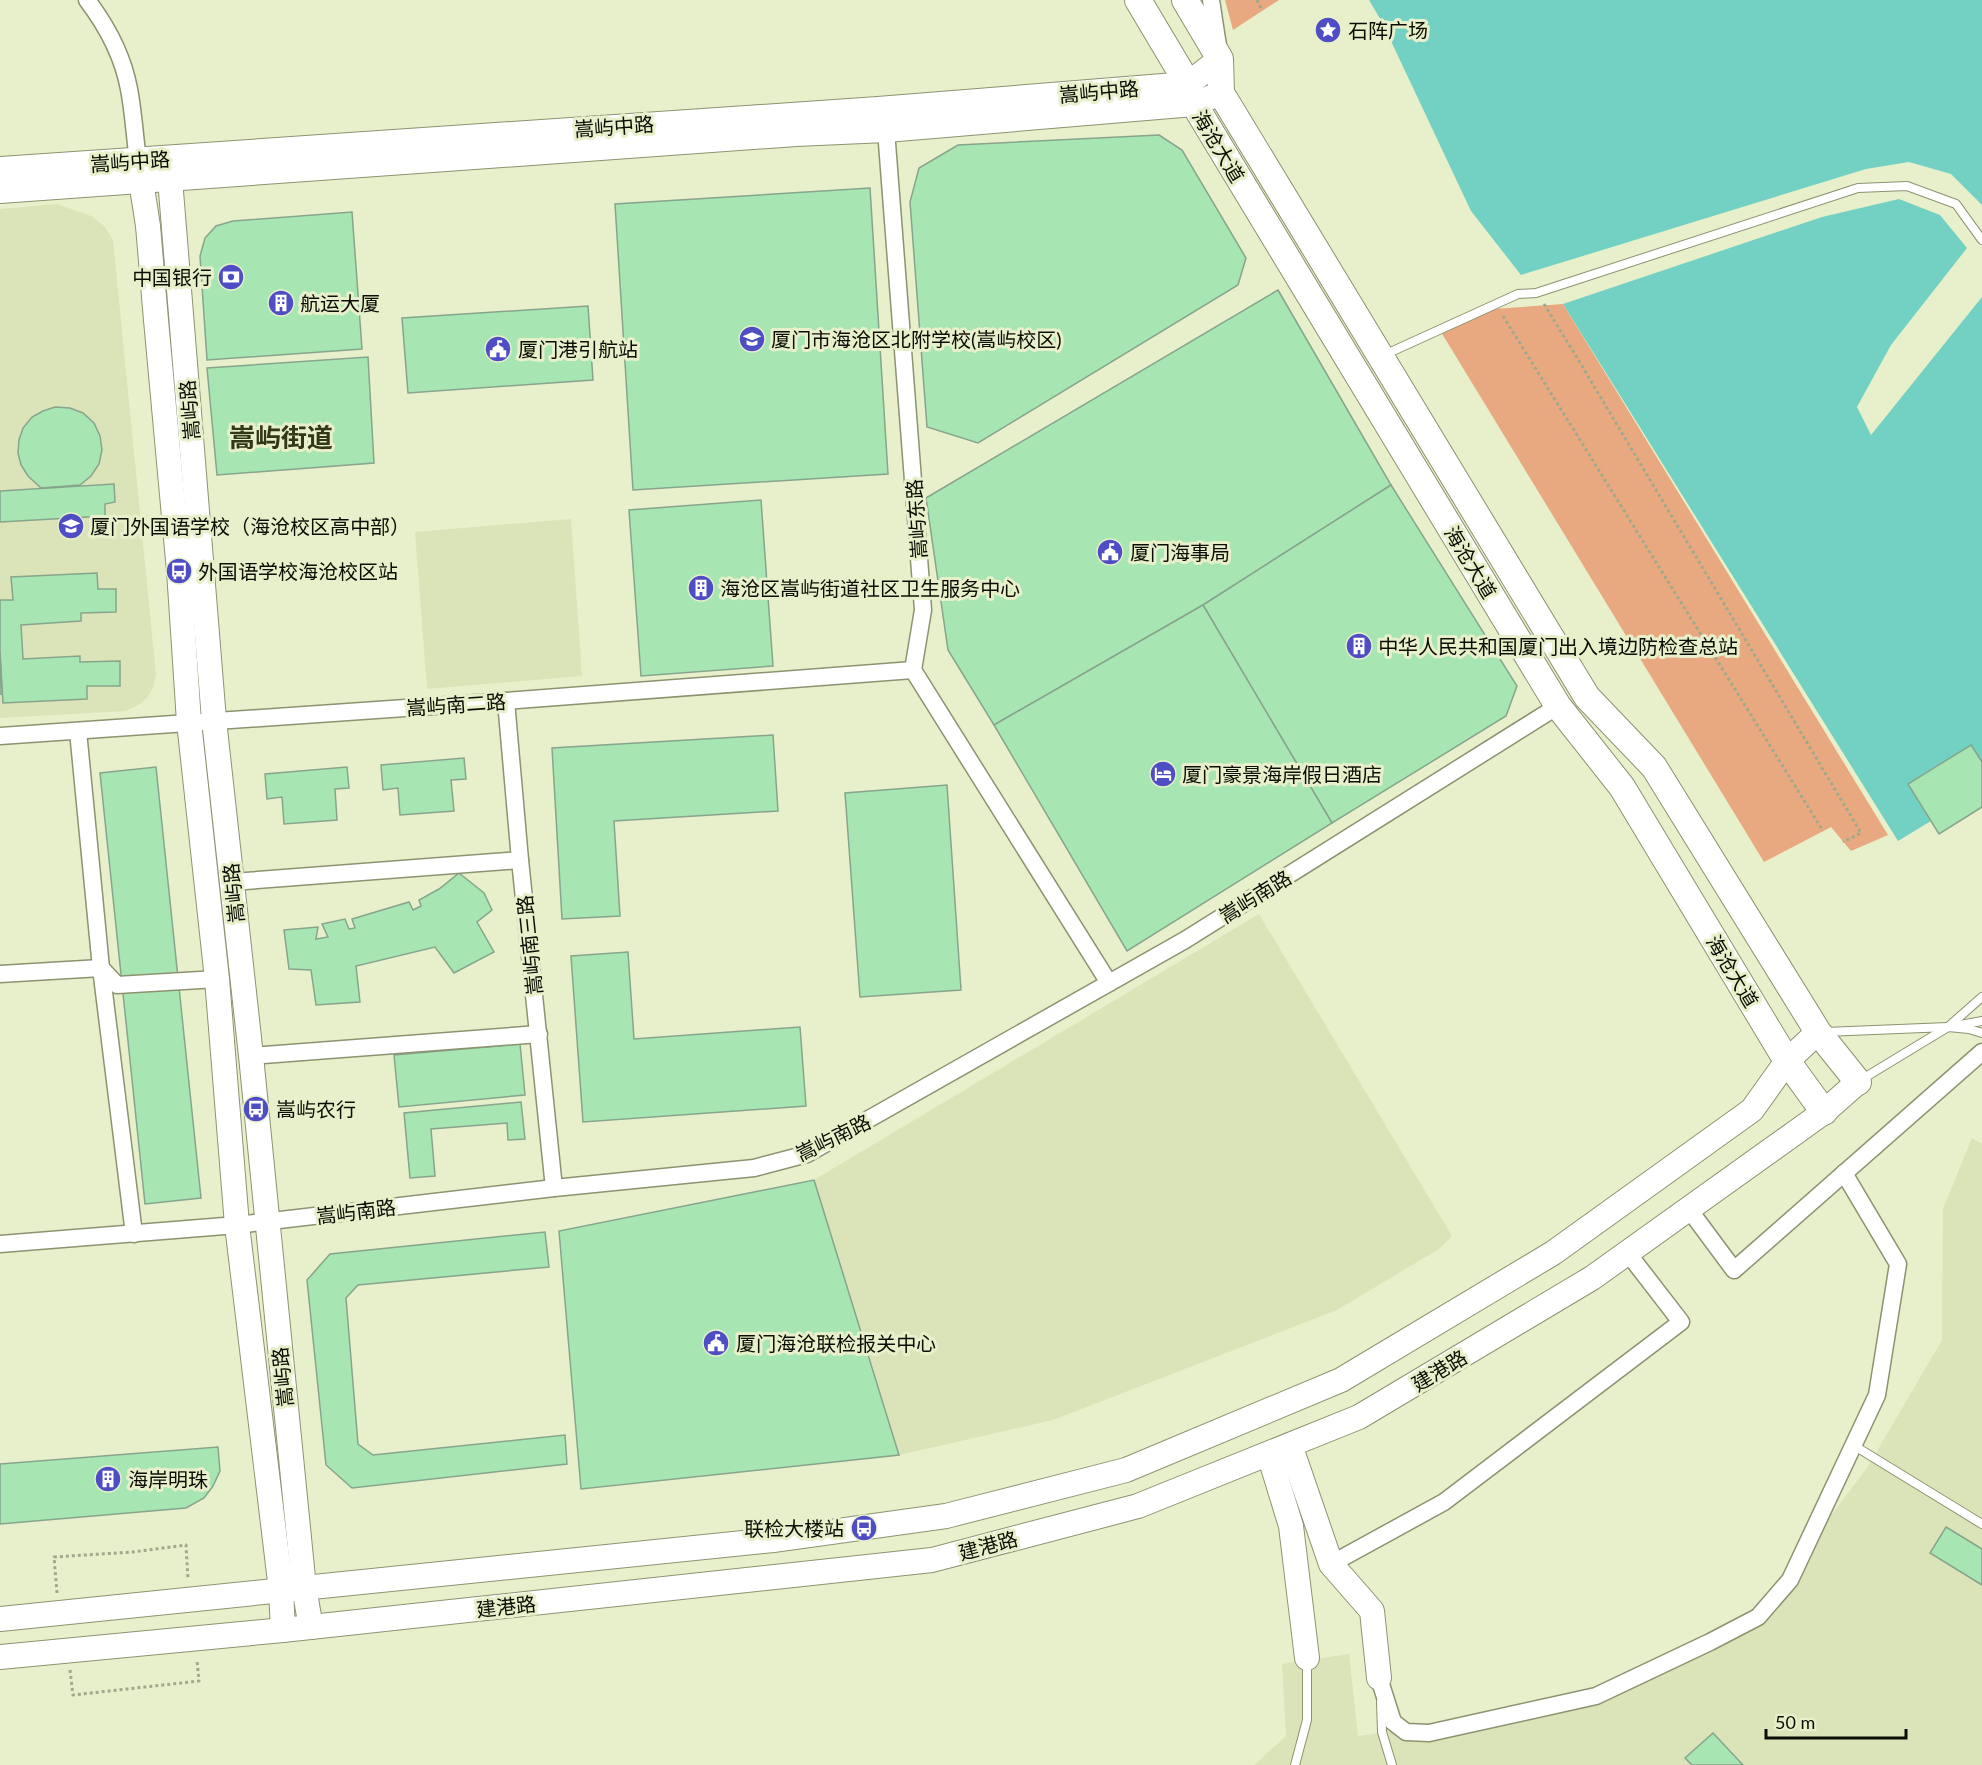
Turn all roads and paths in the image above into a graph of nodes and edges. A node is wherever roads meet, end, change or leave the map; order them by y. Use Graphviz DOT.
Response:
graph roads {
  1 [pos="87,0"];
  2 [pos="1138,0"];
  3 [pos="1185,0"];
  4 [pos="1211,0"];
  5 [pos="1257,0"];
  6 [pos="1262,10"];
  7 [pos="1220,59"];
  8 [pos="1221,93"];
  9 [pos="1191,94"];
  10 [pos="882,120"];
  11 [pos="0,169"];
  12 [pos="168,169"];
  13 [pos="139,171"];
  14 [pos="0,191"];
  15 [pos="1982,240"];
  16 [pos="1536,293"];
  17 [pos="1496,304"];
  18 [pos="1381,356"];
  19 [pos="913,670"];
  20 [pos="506,701"];
  21 [pos="1558,706"];
  22 [pos="214,720"];
  23 [pos="189,722"];
  24 [pos="78,731"];
  25 [pos="0,736"];
  26 [pos="1823,831"];
  27 [pos="1843,842"];
  28 [pos="520,860"];
  29 [pos="232,882"];
  30 [pos="101,968"];
  31 [pos="0,974"];
  32 [pos="217,979"];
  33 [pos="1109,983"];
  34 [pos="1982,997"];
  35 [pos="1982,1021"];
  36 [pos="1948,1027"];
  37 [pos="1818,1032"];
  38 [pos="1982,1033"];
  39 [pos="539,1034"];
  40 [pos="1982,1052"];
  41 [pos="251,1056"];
  42 [pos="1787,1061"];
  43 [pos="1858,1082"];
  44 [pos="1824,1112"];
  45 [pos="1844,1173"];
  46 [pos="554,1188"];
  47 [pos="1689,1208"];
  48 [pos="266,1221"];
  49 [pos="237,1225"];
  50 [pos="134,1234"];
  51 [pos="0,1244"];
  52 [pos="1627,1252"];
  53 [pos="1853,1445"];
  54 [pos="1279,1450"];
  55 [pos="1982,1524"];
  56 [pos="1331,1564"];
  57 [pos="293,1589"];
  58 [pos="189,1599"];
  59 [pos="59,1612"];
  60 [pos="0,1618"];
  61 [pos="311,1627"];
  62 [pos="284,1630"];
  63 [pos="0,1657"];
  64 [pos="1307,1658"];
  65 [pos="1379,1678"];
  66 [pos="199,1681"];
  67 [pos="73,1695"];
  68 [pos="1295,1765"];
  69 [pos="1392,1765"];
  1 -- 13 [label="street"];
  2 -- 9 [label="main road, 海沧大道"];
  3 -- 7 [label="main road, 海沧大道"];
  4 -- 7 [label="street"];
  5 -- 6 [label="path"];
  7 -- 8 [label="main road, 海沧大道"];
  7 -- 9 [label="street"];
  8 -- 9 [label="street, 嵩屿中路"];
  8 -- 18 [label="main road, 海沧大道"];
  9 -- 10 [label="street, 嵩屿中路"];
  9 -- 21 [label="main road, 海沧大道"];
  10 -- 12 [label="street, 嵩屿中路"];
  10 -- 19 [label="street, 嵩屿东路"];
  11 -- 13 [label="street, 嵩屿中路"];
  12 -- 13 [label="street, 嵩屿中路"];
  12 -- 22 [label="street, 嵩屿路"];
  13 -- 14 [label="street, 嵩屿中路"];
  13 -- 23 [label="street, 嵩屿路"];
  15 -- 16 [label="lane"];
  16 -- 17 [label="lane"];
  16 -- 27 [label="path"];
  17 -- 18 [label="lane"];
  17 -- 26 [label="path"];
  18 -- 37 [label="main road, 海沧大道"];
  19 -- 20 [label="street, 嵩屿南二路"];
  19 -- 33 [label="street"];
  20 -- 22 [label="street, 嵩屿南二路"];
  20 -- 28 [label="street, 嵩屿南三路"];
  21 -- 33 [label="street, 嵩屿南路"];
  21 -- 42 [label="main road, 海沧大道"];
  22 -- 23 [label="street, 嵩屿南二路"];
  22 -- 29 [label="street, 嵩屿路"];
  23 -- 24 [label="street, 嵩屿南二路"];
  23 -- 32 [label="street, 嵩屿路"];
  24 -- 25 [label="street, 嵩屿南二路"];
  24 -- 30 [label="street"];
  28 -- 29 [label="street"];
  28 -- 39 [label="street, 嵩屿南三路"];
  29 -- 41 [label="street, 嵩屿路"];
  30 -- 31 [label="street"];
  30 -- 32 [label="street"];
  30 -- 50 [label="street"];
  32 -- 49 [label="street, 嵩屿路"];
  33 -- 46 [label="street, 嵩屿南路"];
  34 -- 36 [label="lane"];
  35 -- 36 [label="lane"];
  36 -- 37 [label="lane"];
  36 -- 38 [label="lane"];
  36 -- 43 [label="lane"];
  37 -- 42 [label="street, 建港路"];
  37 -- 43 [label="main road, 海沧大道"];
  39 -- 41 [label="street"];
  39 -- 46 [label="street, 嵩屿南三路"];
  40 -- 45 [label="street"];
  41 -- 48 [label="street, 嵩屿路"];
  42 -- 44 [label="main road, 海沧大道"];
  42 -- 57 [label="street, 建港路"];
  43 -- 44 [label="street, 建港路"];
  44 -- 47 [label="street, 建港路"];
  45 -- 47 [label="street"];
  45 -- 53 [label="street"];
  46 -- 48 [label="street, 嵩屿南路"];
  47 -- 52 [label="street, 建港路"];
  48 -- 49 [label="street, 嵩屿南路"];
  48 -- 57 [label="street, 嵩屿路"];
  49 -- 50 [label="street, 嵩屿南路"];
  49 -- 57 [label="street, 嵩屿路"];
  50 -- 51 [label="street, 嵩屿南路"];
  52 -- 54 [label="street, 建港路"];
  52 -- 56 [label="street"];
  53 -- 55 [label="lane"];
  53 -- 65 [label="street"];
  54 -- 56 [label="street"];
  54 -- 61 [label="street, 建港路"];
  54 -- 64 [label="street"];
  56 -- 65 [label="street"];
  57 -- 58 [label="street, 建港路"];
  57 -- 61 [label="street, 嵩屿路"];
  57 -- 62 [label="street, 嵩屿路"];
  58 -- 59 [label="street, 建港路"];
  58 -- 59 [label="path"];
  59 -- 60 [label="street, 建港路"];
  61 -- 62 [label="street, 建港路"];
  62 -- 63 [label="street, 建港路"];
  64 -- 68 [label="lane"];
  65 -- 69 [label="lane"];
  66 -- 67 [label="path"];
}
